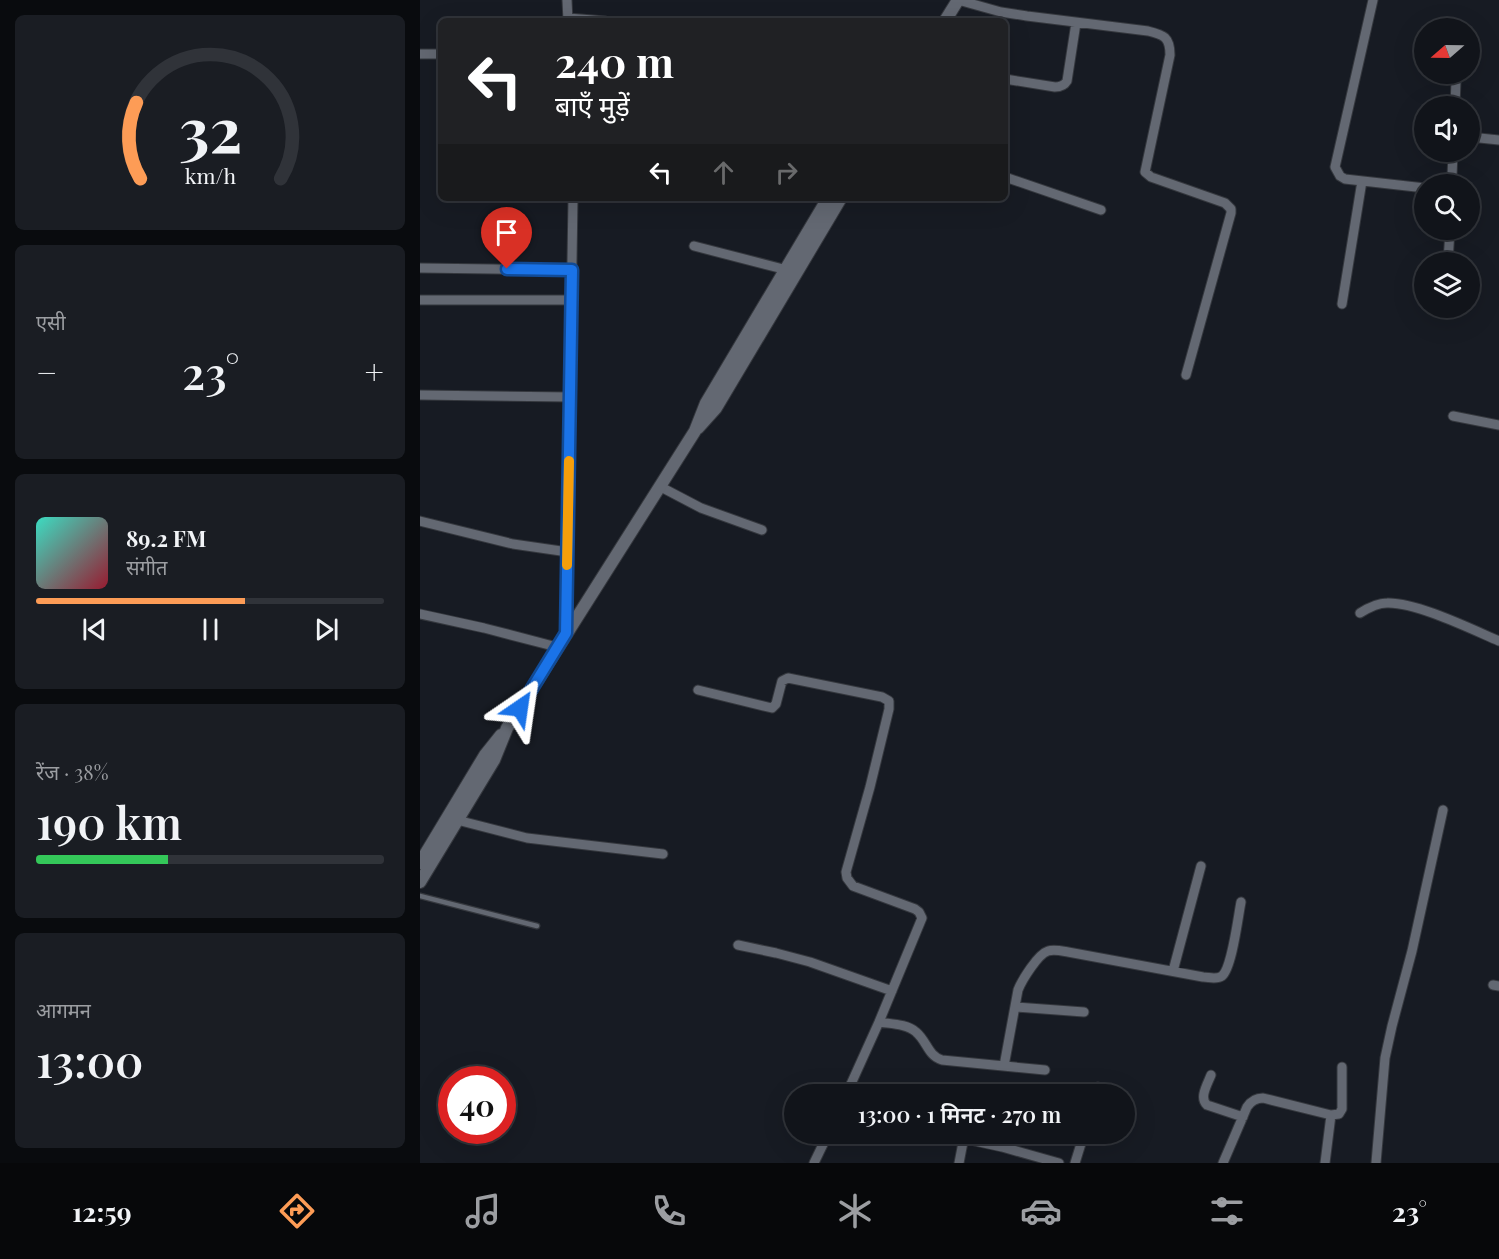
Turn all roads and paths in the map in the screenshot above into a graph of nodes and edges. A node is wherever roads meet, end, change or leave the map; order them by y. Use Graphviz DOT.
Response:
graph roads {
  1 [pos="567,0"];
  2 [pos="958,0"];
  3 [pos="1373,0"];
  4 [pos="568,18"];
  5 [pos="947,18"];
  6 [pos="1077,23"];
  7 [pos="420,54"];
  8 [pos="438,54"];
  9 [pos="1008,79"];
  10 [pos="1480,138"];
  11 [pos="1499,140"];
  12 [pos="1008,178"];
  13 [pos="1362,181"];
  14 [pos="1414,187"];
  15 [pos="573,201"];
  16 [pos="826,201"];
  17 [pos="839,201"];
  18 [pos="1101,210"];
  19 [pos="694,246"];
  20 [pos="420,268"];
  21 [pos="572,270"];
  22 [pos="791,271"];
  23 [pos="420,300"];
  24 [pos="572,300"];
  25 [pos="1342,304"];
  26 [pos="1186,375"];
  27 [pos="420,395"];
  28 [pos="570,398"];
  29 [pos="1453,416"];
  30 [pos="1499,425"];
  31 [pos="659,486"];
  32 [pos="420,521"];
  33 [pos="762,531"];
  34 [pos="568,552"];
  35 [pos="1360,613"];
  36 [pos="420,614"];
  37 [pos="566,633"];
  38 [pos="1499,641"];
  39 [pos="558,647"];
  40 [pos="698,690"];
  41 [pos="507,728"];
  42 [pos="1443,810"];
  43 [pos="458,820"];
  44 [pos="663,854"];
  45 [pos="420,863"];
  46 [pos="1201,866"];
  47 [pos="420,882"];
  48 [pos="420,896"];
  49 [pos="1241,902"];
  50 [pos="537,926"];
  51 [pos="738,945"];
  52 [pos="1173,971"];
  53 [pos="892,991"];
  54 [pos="1015,1007"];
  55 [pos="1084,1012"];
  56 [pos="879,1022"];
  57 [pos="1004,1066"];
  58 [pos="1342,1067"];
  59 [pos="1045,1070"];
  60 [pos="1211,1075"];
  61 [pos="851,1084"];
  62 [pos="1331,1115"];
  63 [pos="1243,1117"];
  64 [pos="823,1144"];
  65 [pos="962,1144"];
  66 [pos="991,1144"];
  67 [pos="1081,1144"];
  68 [pos="814,1163"];
  69 [pos="958,1163"];
  70 [pos="1059,1163"];
  71 [pos="1075,1163"];
  72 [pos="1223,1163"];
  73 [pos="1325,1163"];
  74 [pos="1376,1163"];
  1 -- 4 [label="street"];
  2 -- 5 [label="street"];
  2 -- 6 [label="street"];
  3 -- 13 [label="street"];
  6 -- 9 [label="street"];
  6 -- 26 [label="street"];
  7 -- 8 [label="street"];
  10 -- 11 [label="street"];
  12 -- 18 [label="street"];
  13 -- 14 [label="street"];
  13 -- 25 [label="street"];
  15 -- 21 [label="street"];
  16 -- 22 [label="street"];
  17 -- 22 [label="street"];
  19 -- 22 [label="street"];
  20 -- 21 [label="street"];
  21 -- 24 [label="street"];
  22 -- 31 [label="street"];
  23 -- 24 [label="street"];
  24 -- 28 [label="street"];
  27 -- 28 [label="street"];
  28 -- 34 [label="street"];
  29 -- 30 [label="street"];
  31 -- 33 [label="street"];
  31 -- 37 [label="street"];
  32 -- 34 [label="street"];
  34 -- 37 [label="street"];
  35 -- 38 [label="street"];
  36 -- 39 [label="street"];
  37 -- 39 [label="street"];
  39 -- 41 [label="street"];
  40 -- 53 [label="street"];
  41 -- 43 [label="street"];
  41 -- 45 [label="street"];
  42 -- 74 [label="street"];
  43 -- 44 [label="street"];
  43 -- 47 [label="street"];
  46 -- 52 [label="street"];
  48 -- 50 [label="lane"];
  49 -- 52 [label="street"];
  51 -- 53 [label="street"];
  52 -- 54 [label="street"];
  53 -- 56 [label="street"];
  54 -- 55 [label="street"];
  54 -- 57 [label="street"];
  56 -- 57 [label="street"];
  56 -- 61 [label="street"];
  57 -- 59 [label="street"];
  58 -- 62 [label="street"];
  60 -- 63 [label="street"];
  62 -- 63 [label="street"];
  62 -- 73 [label="street"];
  63 -- 72 [label="street"];
  64 -- 68 [label="street"];
  65 -- 69 [label="street"];
  66 -- 70 [label="street"];
  67 -- 71 [label="street"];
}
